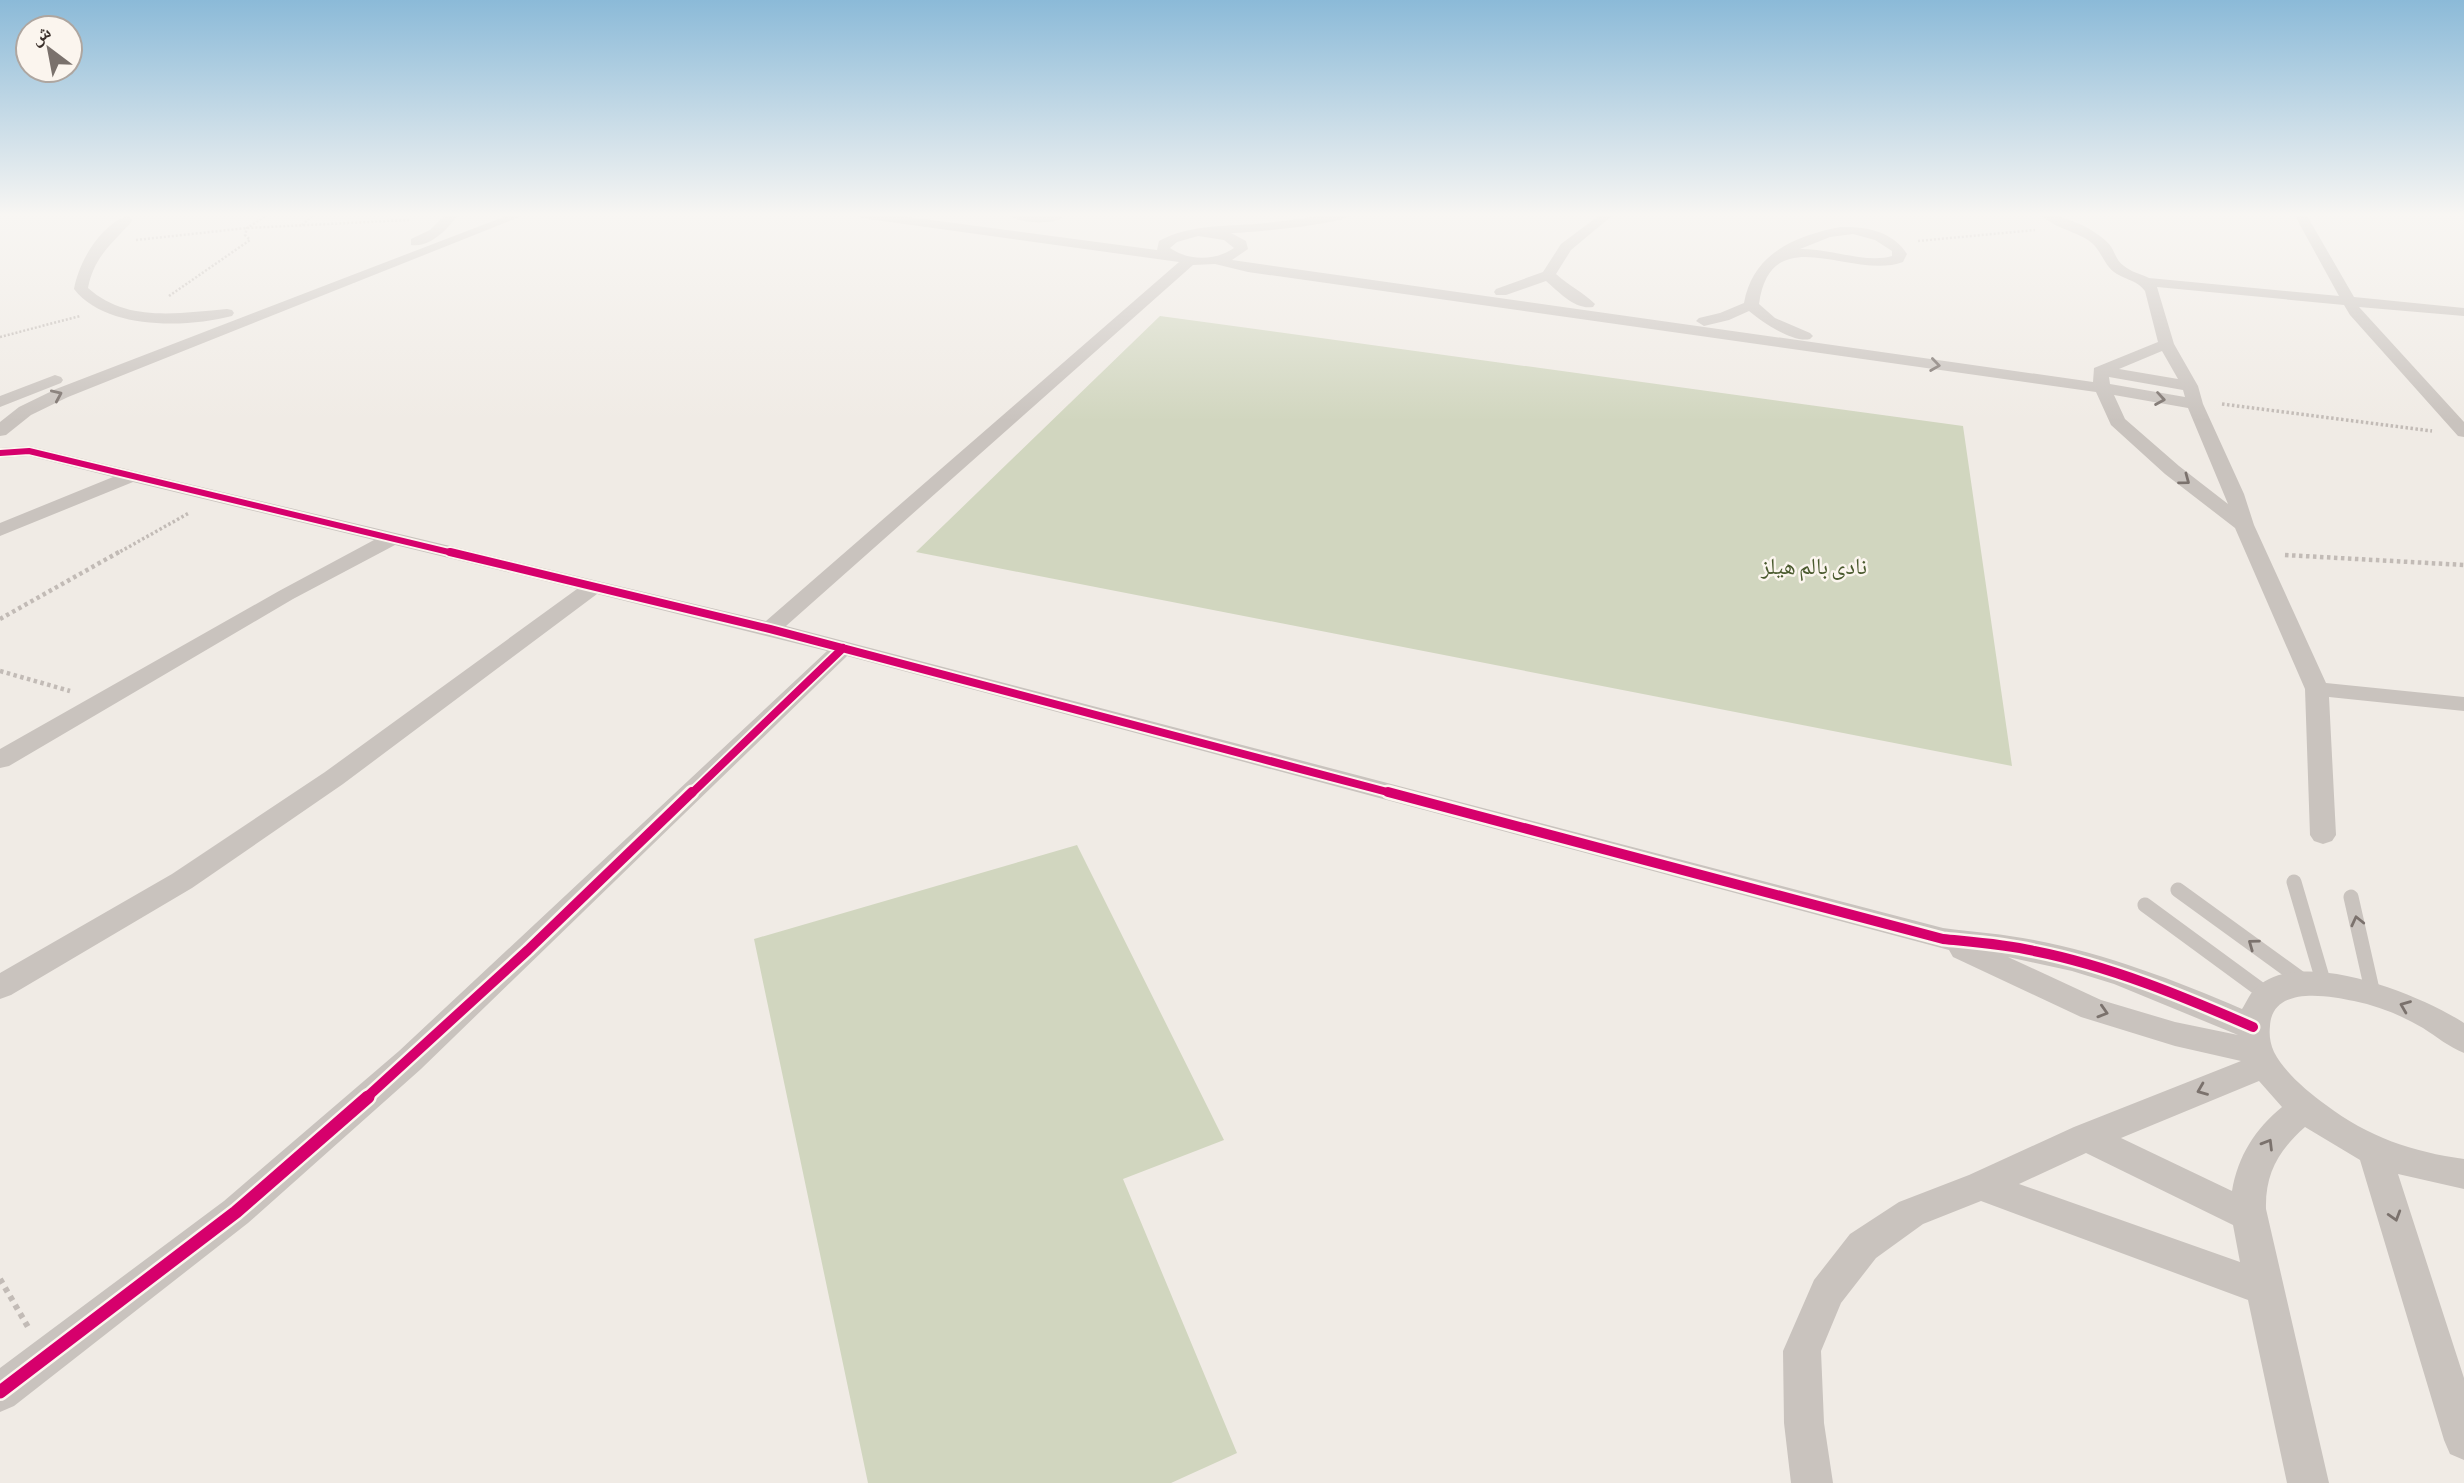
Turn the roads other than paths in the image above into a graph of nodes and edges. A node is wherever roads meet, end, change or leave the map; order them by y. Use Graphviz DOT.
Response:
graph roads {
  1 [pos="82,283"];
  2 [pos="307,283"];
  3 [pos="341,283"];
  4 [pos="1156,283"];
  5 [pos="1370,283"];
  6 [pos="1447,283"];
  7 [pos="1525,283"];
  8 [pos="1557,283"];
  9 [pos="1754,283"];
  10 [pos="2144,283"];
  11 [pos="2339,283"];
  12 [pos="2149,286"];
  13 [pos="1501,292"];
  14 [pos="1588,304"];
  15 [pos="1751,305"];
  16 [pos="2352,306"];
  17 [pos="2464,312"];
  18 [pos="227,313"];
  19 [pos="142,317"];
  20 [pos="1704,321"];
  21 [pos="2464,325"];
  22 [pos="154,332"];
  23 [pos="1805,336"];
  24 [pos="2166,344"];
  25 [pos="2060,366"];
  26 [pos="2096,376"];
  27 [pos="2193,397"];
  28 [pos="0,402"];
  29 [pos="3,426"];
  30 [pos="2464,432"];
  31 [pos="29,451"];
  32 [pos="0,453"];
  33 [pos="133,475"];
  34 [pos="2244,525"];
  35 [pos="0,530"];
  36 [pos="393,538"];
  37 [pos="594,586"];
  38 [pos="769,629"];
  39 [pos="843,648"];
  40 [pos="2317,690"];
  41 [pos="2464,704"];
  42 [pos="0,760"];
  43 [pos="2323,835"];
  44 [pos="2294,882"];
  45 [pos="2178,890"];
  46 [pos="2351,897"];
  47 [pos="2145,905"];
  48 [pos="1943,939"];
  49 [pos="2316,984"];
  50 [pos="0,987"];
  51 [pos="2373,994"];
  52 [pos="2269,996"];
  53 [pos="2464,1040"];
  54 [pos="2259,1048"];
  55 [pos="2305,1108"];
  56 [pos="2086,1137"];
  57 [pos="2374,1151"];
  58 [pos="2464,1174"];
  59 [pos="1981,1186"];
  60 [pos="2249,1216"];
  61 [pos="2264,1288"];
  62 [pos="0,1392"];
  63 [pos="2464,1440"];
  64 [pos="1812,1483"];
  65 [pos="2308,1483"];
  1 -- 19 [label="street"];
  2 -- 18 [label="street"];
  29 -- 3 [label="street, one-way"];
  4 -- 38 [label="street"];
  5 -- 26 [label="street, one-way"];
  6 -- 13 [label="street"];
  7 -- 13 [label="street"];
  8 -- 14 [label="street"];
  9 -- 15 [label="street"];
  10 -- 12 [label="street"];
  11 -- 16 [label="street"];
  12 -- 16 [label="street"];
  12 -- 24 [label="street"];
  13 -- 14 [label="street"];
  14 -- 20 [label="street"];
  15 -- 20 [label="street"];
  15 -- 23 [label="street"];
  16 -- 17 [label="street"];
  16 -- 21 [label="street"];
  16 -- 30 [label="street"];
  18 -- 19 [label="street"];
  18 -- 28 [label="street"];
  19 -- 22 [label="street"];
  20 -- 23 [label="street"];
  23 -- 25 [label="street"];
  24 -- 26 [label="street"];
  24 -- 27 [label="street"];
  26 -- 27 [label="street"];
  26 -- 34 [label="street, one-way"];
  27 -- 34 [label="street"];
  29 -- 31 [label="street"];
  31 -- 32 [label="street"];
  31 -- 33 [label="street"];
  33 -- 35 [label="street"];
  33 -- 36 [label="street"];
  34 -- 40 [label="street"];
  36 -- 37 [label="street"];
  36 -- 42 [label="street"];
  37 -- 38 [label="street"];
  37 -- 50 [label="street"];
  38 -- 39 [label="street"];
  39 -- 48 [label="street"];
  39 -- 62 [label="street"];
  40 -- 41 [label="street"];
  40 -- 43 [label="street"];
  44 -- 49 [label="lane"];
  49 -- 45 [label="lane, one-way"];
  51 -- 46 [label="lane, one-way"];
  47 -- 52 [label="lane"];
  48 -- 54 [label="street, one-way"];
  48 -- 54 [label="street"];
  49 -- 51 [label="street"];
  49 -- 52 [label="street"];
  53 -- 51 [label="street, one-way"];
  52 -- 54 [label="street"];
  54 -- 55 [label="street"];
  54 -- 56 [label="street, one-way"];
  55 -- 57 [label="street"];
  60 -- 55 [label="street, one-way"];
  56 -- 59 [label="street"];
  56 -- 60 [label="street"];
  57 -- 58 [label="street"];
  57 -- 63 [label="street, one-way"];
  59 -- 61 [label="street"];
  59 -- 64 [label="street"];
  60 -- 61 [label="street"];
  61 -- 65 [label="street"];
}
